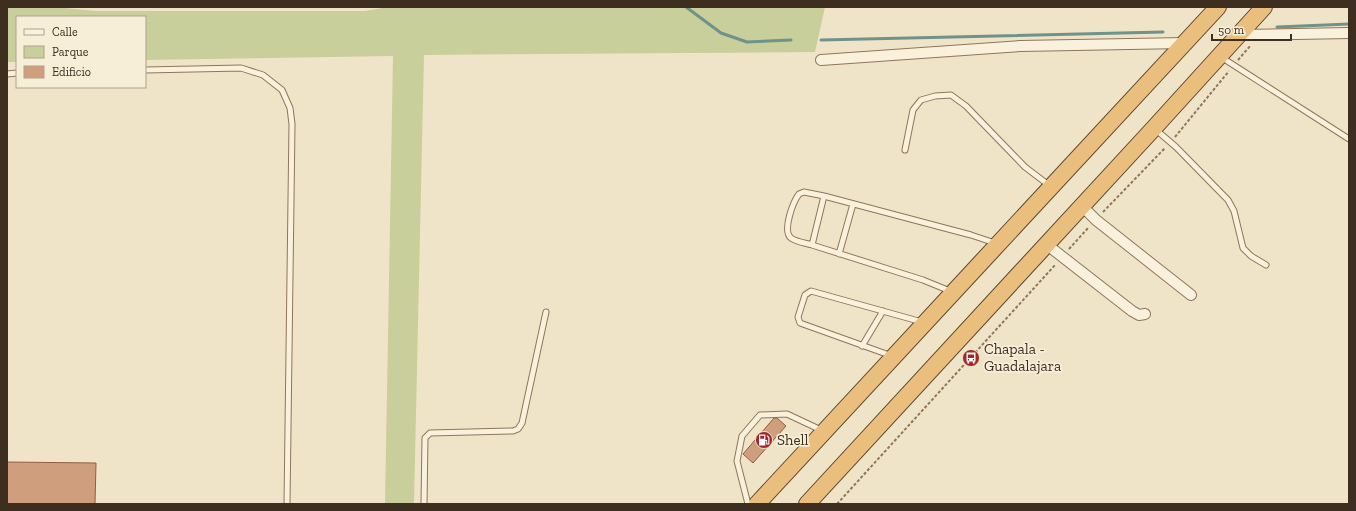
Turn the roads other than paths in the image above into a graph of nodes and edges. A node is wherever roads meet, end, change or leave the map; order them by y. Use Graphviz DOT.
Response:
graph roads {
  1 [pos="1218,7"];
  2 [pos="1264,7"];
  3 [pos="1349,33"];
  4 [pos="1238,35"];
  5 [pos="1184,43"];
  6 [pos="1219,56"];
  7 [pos="821,60"];
  8 [pos="146,70"];
  9 [pos="1154,128"];
  10 [pos="1349,139"];
  11 [pos="905,150"];
  12 [pos="1051,187"];
  13 [pos="824,196"];
  14 [pos="853,204"];
  15 [pos="1082,206"];
  16 [pos="998,244"];
  17 [pos="1046,244"];
  18 [pos="812,245"];
  19 [pos="839,254"];
  20 [pos="1266,265"];
  21 [pos="953,292"];
  22 [pos="1191,296"];
  23 [pos="883,311"];
  24 [pos="546,312"];
  25 [pos="1145,314"];
  26 [pos="925,323"];
  27 [pos="862,346"];
  28 [pos="894,356"];
  29 [pos="824,431"];
  30 [pos="288,504"];
  31 [pos="424,504"];
  32 [pos="748,504"];
  33 [pos="757,504"];
  34 [pos="806,504"];
  1 -- 5 [label="highway"];
  2 -- 4 [label="highway"];
  3 -- 4 [label="street"];
  4 -- 6 [label="highway"];
  5 -- 7 [label="street"];
  5 -- 12 [label="highway"];
  6 -- 9 [label="highway"];
  6 -- 10 [label="lane"];
  8 -- 30 [label="lane"];
  9 -- 15 [label="highway"];
  9 -- 20 [label="lane"];
  11 -- 12 [label="lane"];
  12 -- 16 [label="highway"];
  13 -- 14 [label="lane"];
  13 -- 18 [label="lane"];
  13 -- 18 [label="lane"];
  14 -- 16 [label="lane"];
  14 -- 19 [label="lane"];
  15 -- 17 [label="highway"];
  15 -- 22 [label="street"];
  16 -- 21 [label="highway"];
  17 -- 25 [label="street"];
  17 -- 34 [label="highway"];
  18 -- 19 [label="lane"];
  19 -- 21 [label="lane"];
  21 -- 26 [label="highway"];
  23 -- 26 [label="lane"];
  23 -- 27 [label="lane"];
  23 -- 27 [label="lane"];
  24 -- 31 [label="lane"];
  26 -- 28 [label="highway"];
  27 -- 28 [label="lane"];
  28 -- 29 [label="highway"];
  29 -- 32 [label="lane"];
  29 -- 33 [label="highway"];
}
